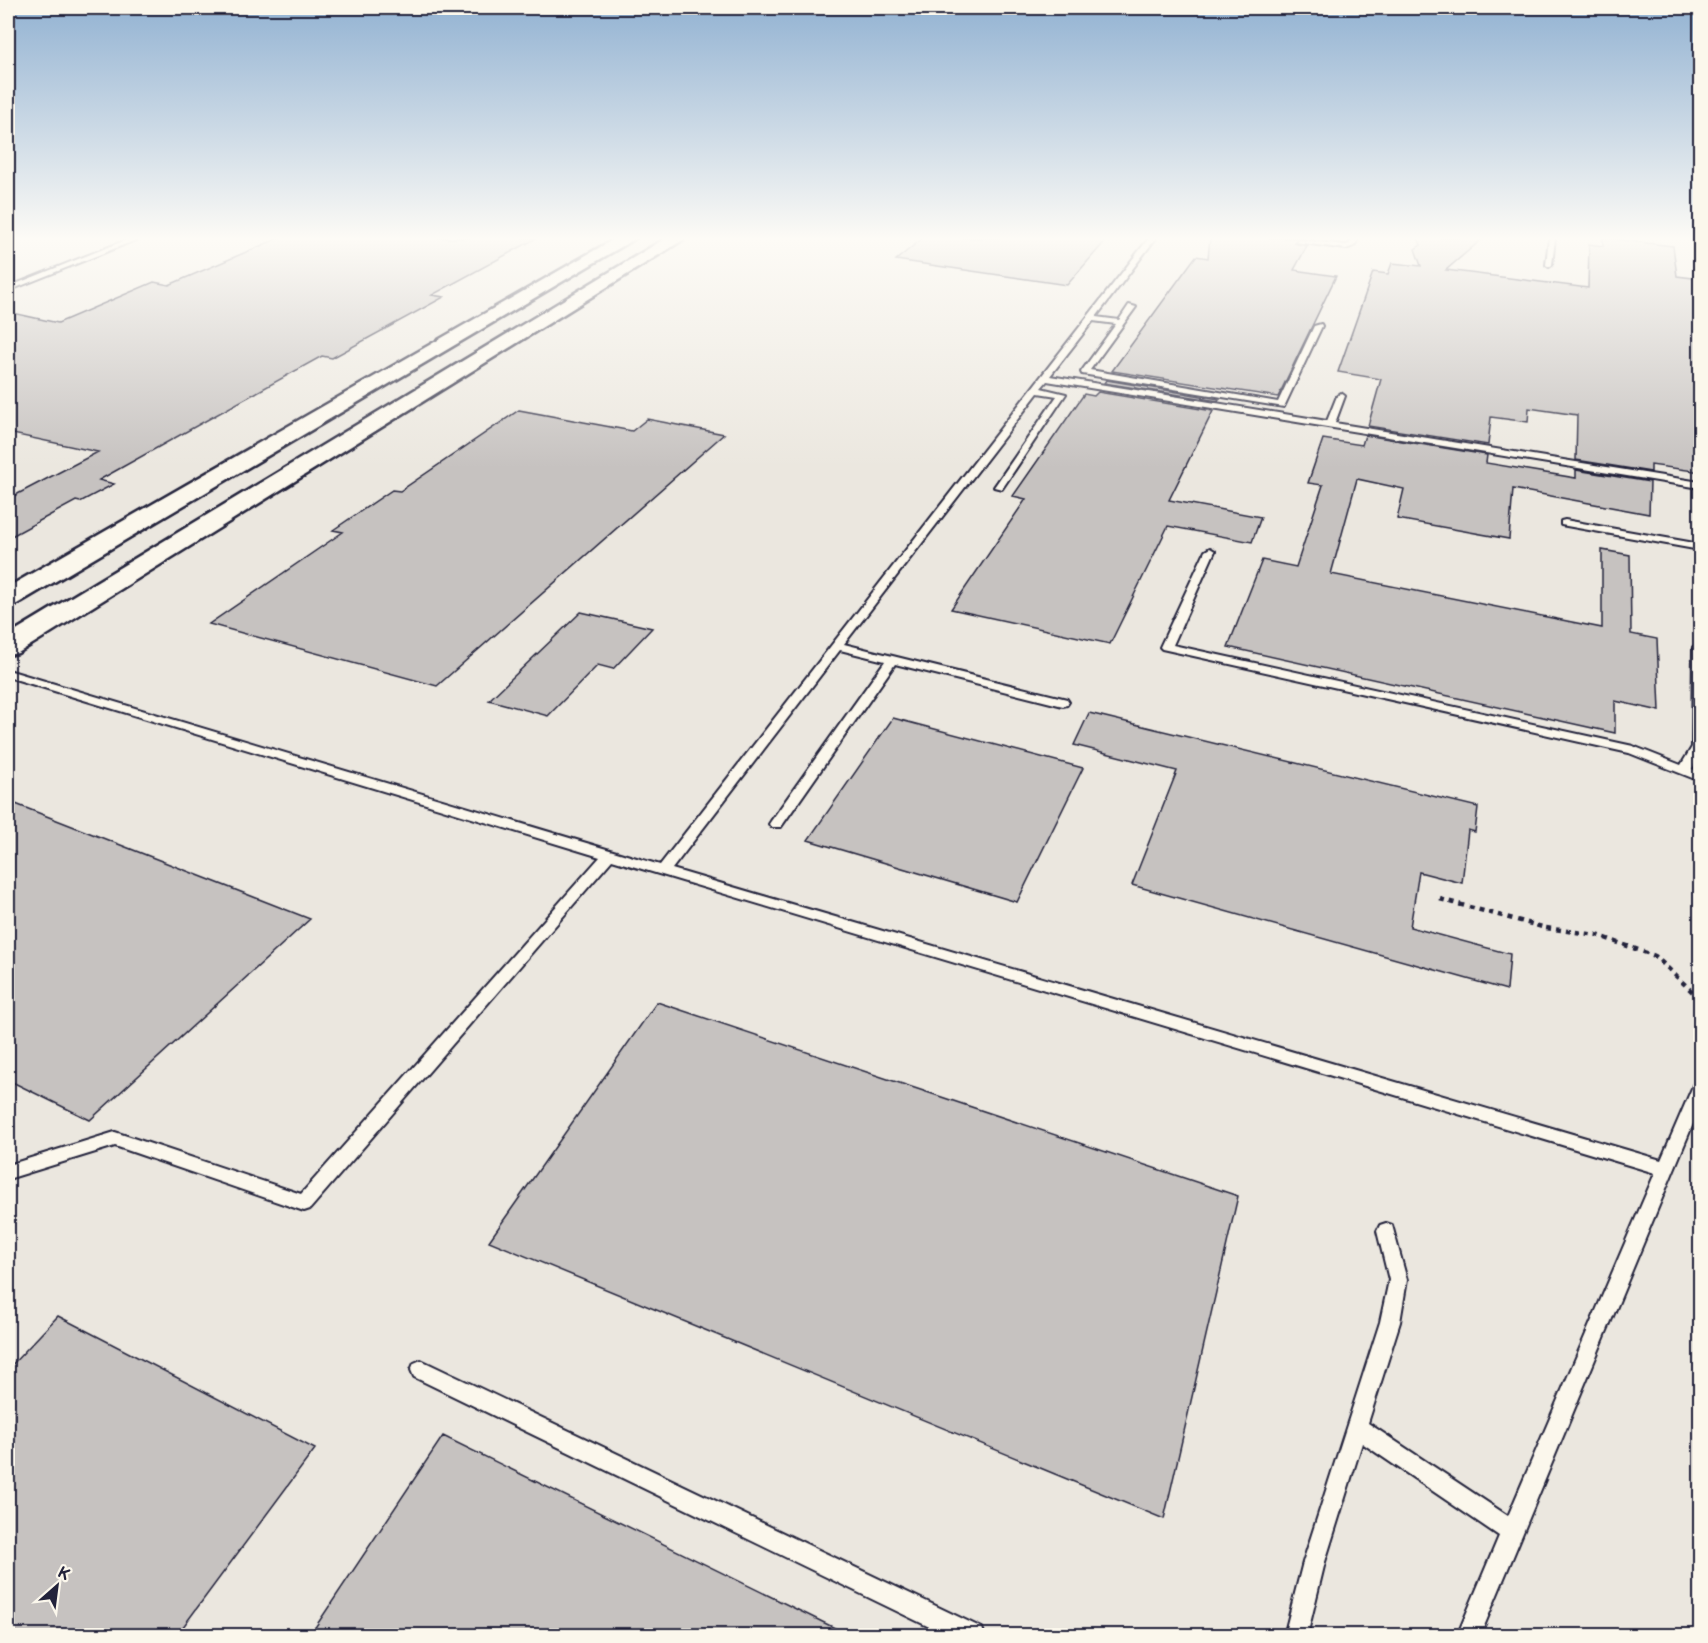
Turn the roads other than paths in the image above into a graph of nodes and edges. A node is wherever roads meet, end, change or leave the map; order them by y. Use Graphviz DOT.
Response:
graph roads {
  1 [pos="496,315"];
  2 [pos="552,315"];
  3 [pos="1094,315"];
  4 [pos="1126,315"];
  5 [pos="1091,318"];
  6 [pos="1121,322"];
  7 [pos="1318,326"];
  8 [pos="1046,378"];
  9 [pos="1036,390"];
  10 [pos="1341,396"];
  11 [pos="1332,420"];
  12 [pos="1701,477"];
  13 [pos="1701,485"];
  14 [pos="999,487"];
  15 [pos="1565,523"];
  16 [pos="1701,548"];
  17 [pos="1210,551"];
  18 [pos="8,598"];
  19 [pos="837,646"];
  20 [pos="8,647"];
  21 [pos="1699,647"];
  22 [pos="892,659"];
  23 [pos="8,673"];
  24 [pos="1064,702"];
  25 [pos="1685,769"];
  26 [pos="1701,777"];
  27 [pos="776,824"];
  28 [pos="609,855"];
  29 [pos="663,871"];
  30 [pos="1701,1088"];
  31 [pos="1666,1169"];
  32 [pos="8,1172"];
  33 [pos="1386,1231"];
  34 [pos="421,1370"];
  35 [pos="1356,1427"];
  36 [pos="1512,1532"];
  37 [pos="974,1635"];
  38 [pos="1294,1635"];
  39 [pos="1468,1635"];
  1 -- 18 [label="street"];
  2 -- 20 [label="street"];
  3 -- 5 [label="lane"];
  4 -- 6 [label="lane"];
  5 -- 6 [label="lane"];
  5 -- 8 [label="lane"];
  6 -- 7 [label="lane"];
  8 -- 9 [label="lane"];
  8 -- 11 [label="lane"];
  9 -- 14 [label="lane"];
  9 -- 19 [label="lane"];
  10 -- 11 [label="lane"];
  11 -- 12 [label="lane"];
  11 -- 13 [label="lane"];
  15 -- 16 [label="lane"];
  17 -- 25 [label="lane"];
  19 -- 22 [label="lane"];
  19 -- 29 [label="lane"];
  21 -- 25 [label="lane"];
  22 -- 24 [label="lane"];
  22 -- 27 [label="lane"];
  23 -- 28 [label="lane"];
  25 -- 26 [label="lane"];
  28 -- 29 [label="lane"];
  28 -- 32 [label="lane"];
  29 -- 31 [label="lane"];
  30 -- 31 [label="lane"];
  31 -- 36 [label="lane"];
  33 -- 35 [label="lane"];
  34 -- 37 [label="lane"];
  35 -- 36 [label="lane"];
  35 -- 38 [label="lane"];
  36 -- 39 [label="lane"];
}
